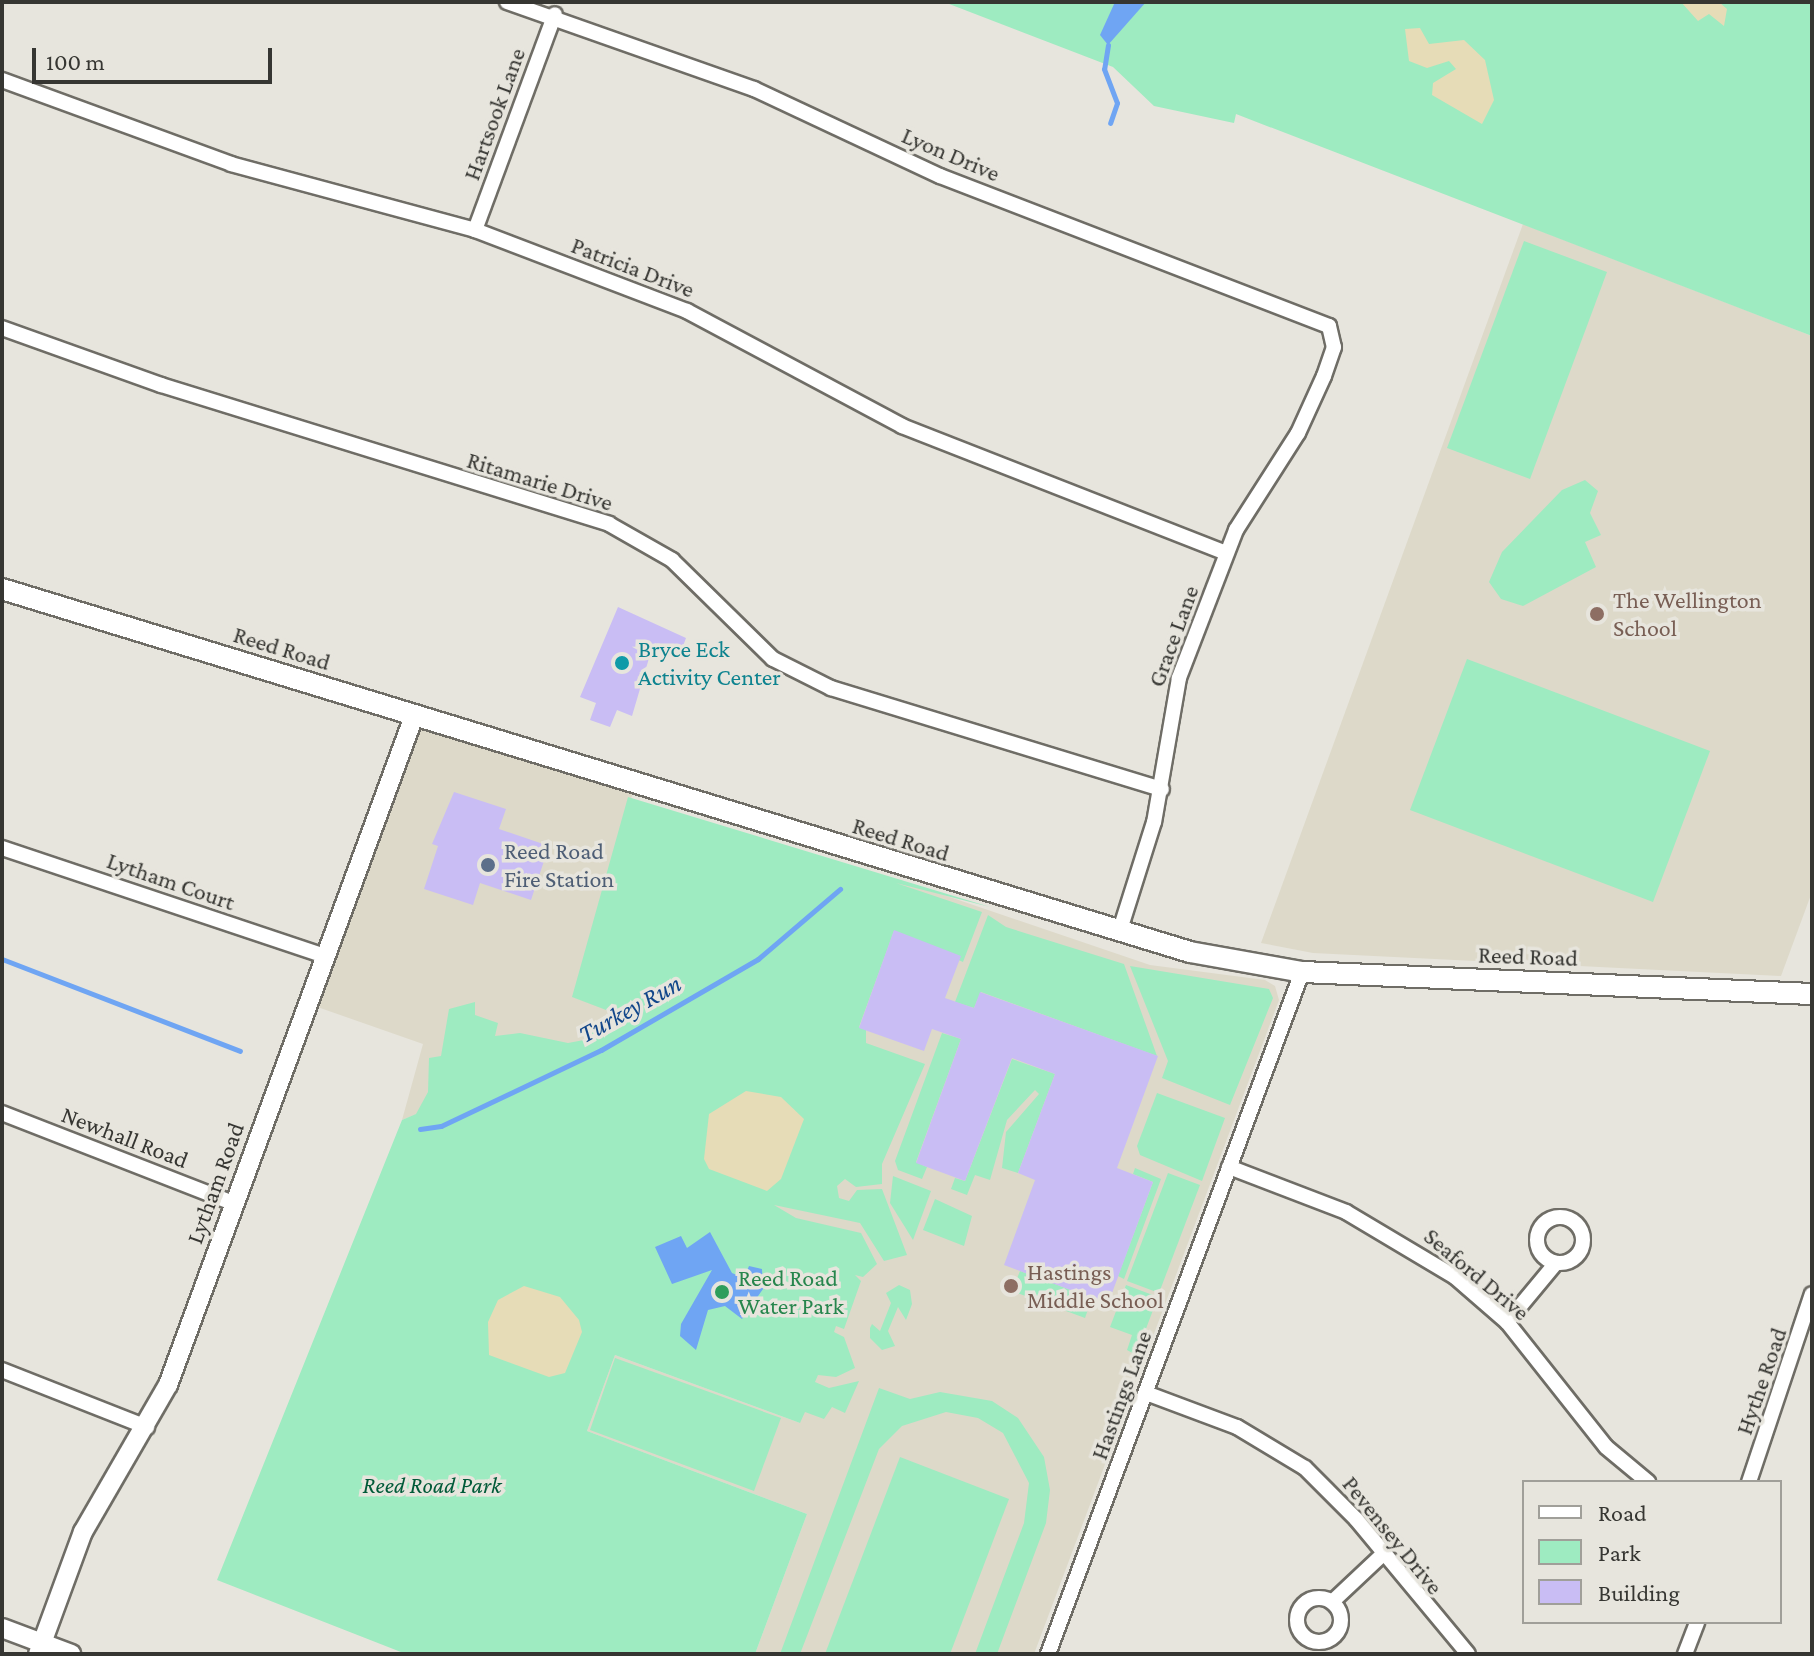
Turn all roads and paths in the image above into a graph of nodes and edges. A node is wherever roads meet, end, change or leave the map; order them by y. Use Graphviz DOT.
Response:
graph roads {
  1 [pos="507,2"];
  2 [pos="555,14"];
  3 [pos="2,80"];
  4 [pos="475,230"];
  5 [pos="2,328"];
  6 [pos="1324,376"];
  7 [pos="1226,553"];
  8 [pos="2,589"];
  9 [pos="414,716"];
  10 [pos="1162,789"];
  11 [pos="2,848"];
  12 [pos="1119,933"];
  13 [pos="325,956"];
  14 [pos="1302,972"];
  15 [pos="1812,994"];
  16 [pos="2,1113"];
  17 [pos="1229,1167"];
  18 [pos="233,1203"];
  19 [pos="1556,1263"];
  20 [pos="1812,1294"];
  21 [pos="1507,1322"];
  22 [pos="2,1370"];
  23 [pos="1146,1393"];
  24 [pos="147,1427"];
  25 [pos="1646,1480"];
  26 [pos="1750,1480"];
  27 [pos="1382,1555"];
  28 [pos="1332,1602"];
  29 [pos="1696,1624"];
  30 [pos="2,1628"];
  31 [pos="40,1649"];
  32 [pos="71,1654"];
  33 [pos="1048,1654"];
  34 [pos="1468,1654"];
  35 [pos="1685,1654"];
  1 -- 2 [label="street, Lyon Drive"];
  2 -- 4 [label="street, Hartsook Lane"];
  2 -- 6 [label="street, Lyon Drive"];
  3 -- 4 [label="street, Patricia Drive"];
  4 -- 7 [label="street, Patricia Drive"];
  5 -- 10 [label="street, Ritamarie Drive"];
  6 -- 7 [label="street, Grace Lane"];
  7 -- 10 [label="street, Grace Lane"];
  8 -- 9 [label="main road, Reed Road"];
  9 -- 12 [label="main road, Reed Road"];
  9 -- 13 [label="street, Lytham Road"];
  10 -- 12 [label="street, Grace Lane"];
  11 -- 13 [label="street, Lytham Court"];
  12 -- 14 [label="main road, Reed Road"];
  13 -- 18 [label="street, Lytham Road"];
  14 -- 15 [label="main road, Reed Road"];
  14 -- 17 [label="street, Hastings Lane"];
  16 -- 18 [label="street, Newhall Road"];
  17 -- 21 [label="street, Seaford Drive"];
  17 -- 23 [label="street, Hastings Lane"];
  18 -- 24 [label="street, Lytham Road"];
  19 -- 21 [label="street"];
  20 -- 26 [label="street, Hythe Road"];
  21 -- 25 [label="street, Seaford Drive"];
  22 -- 24 [label="street"];
  23 -- 27 [label="street, Pevensey Drive"];
  23 -- 33 [label="street, Hastings Lane"];
  24 -- 31 [label="street, Lytham Road"];
  27 -- 28 [label="street"];
  27 -- 34 [label="street, Pevensey Drive"];
  29 -- 35 [label="street"];
  30 -- 31 [label="street"];
  31 -- 32 [label="street"];
}
